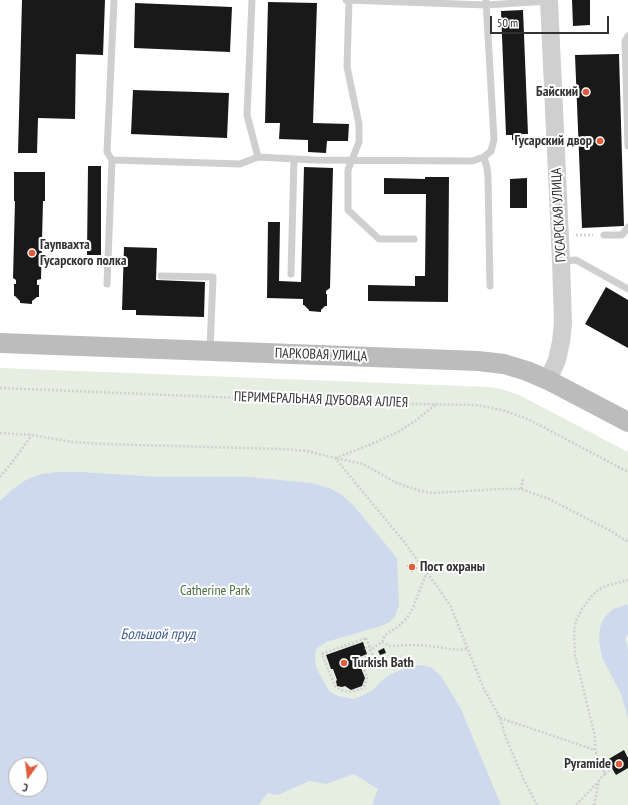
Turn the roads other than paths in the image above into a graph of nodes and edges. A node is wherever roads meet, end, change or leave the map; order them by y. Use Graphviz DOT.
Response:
graph roads {
  1 [pos="114,0"];
  2 [pos="252,0"];
  3 [pos="348,0"];
  4 [pos="549,1"];
  5 [pos="486,3"];
  6 [pos="628,36"];
  7 [pos="628,146"];
  8 [pos="258,157"];
  9 [pos="484,157"];
  10 [pos="294,159"];
  11 [pos="352,159"];
  12 [pos="112,160"];
  13 [pos="628,227"];
  14 [pos="604,235"];
  15 [pos="414,239"];
  16 [pos="561,261"];
  17 [pos="291,274"];
  18 [pos="161,276"];
  19 [pos="107,284"];
  20 [pos="490,286"];
  21 [pos="628,289"];
  22 [pos="0,343"];
  23 [pos="210,351"];
  24 [pos="548,380"];
  25 [pos="628,422"];
  1 -- 12 [label="lane"];
  2 -- 8 [label="lane"];
  3 -- 5 [label="lane"];
  3 -- 11 [label="lane"];
  4 -- 5 [label="lane"];
  4 -- 16 [label="street, ГУСАРСКАЯ УЛИЦА"];
  5 -- 9 [label="lane"];
  6 -- 7 [label="lane"];
  8 -- 10 [label="lane"];
  8 -- 12 [label="lane"];
  9 -- 11 [label="lane"];
  9 -- 20 [label="lane"];
  10 -- 11 [label="lane"];
  10 -- 17 [label="lane"];
  11 -- 15 [label="lane"];
  12 -- 19 [label="lane"];
  13 -- 14 [label="lane"];
  16 -- 21 [label="lane"];
  16 -- 24 [label="street, ГУСАРСКАЯ УЛИЦА"];
  18 -- 23 [label="lane"];
  22 -- 23 [label="main road, ПАРКОВАЯ УЛИЦА"];
  23 -- 24 [label="main road, ПАРКОВАЯ УЛИЦА"];
  24 -- 25 [label="main road, ПАРКОВАЯ УЛИЦА"];
}
